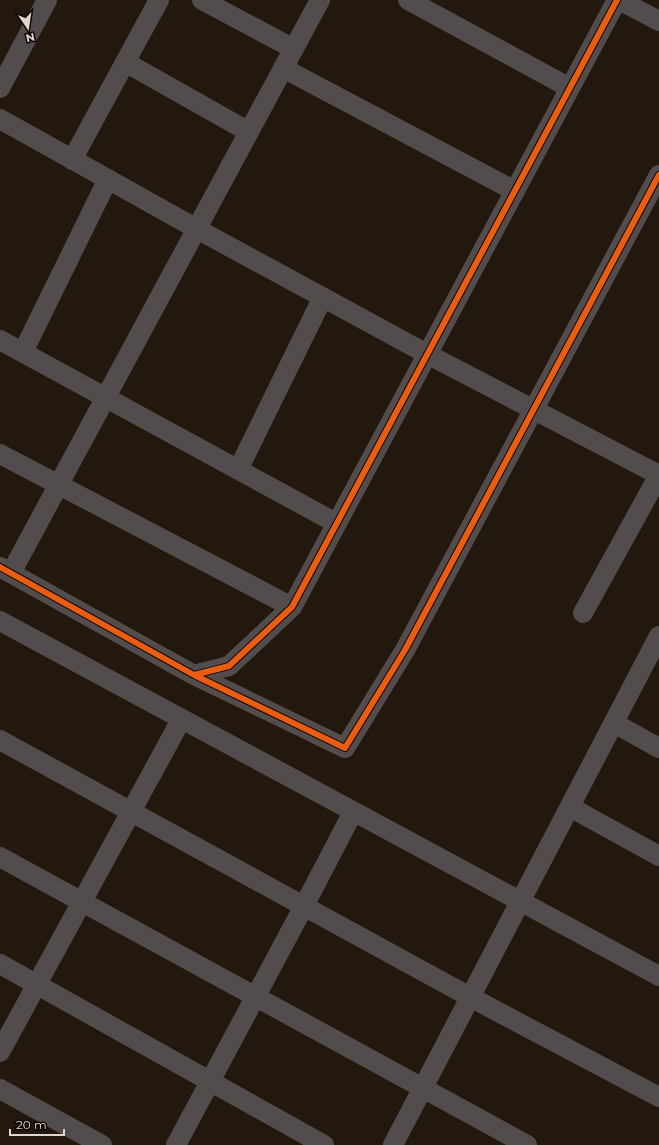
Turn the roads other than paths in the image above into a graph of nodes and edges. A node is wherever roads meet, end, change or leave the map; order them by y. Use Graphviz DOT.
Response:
graph roads {
  1 [pos="47,0"];
  2 [pos="159,0"];
  3 [pos="202,0"];
  4 [pos="320,0"];
  5 [pos="408,0"];
  6 [pos="618,0"];
  7 [pos="659,21"];
  8 [pos="294,50"];
  9 [pos="125,62"];
  10 [pos="284,68"];
  11 [pos="0,88"];
  12 [pos="570,88"];
  13 [pos="0,119"];
  14 [pos="249,132"];
  15 [pos="72,160"];
  16 [pos="659,175"];
  17 [pos="108,179"];
  18 [pos="515,191"];
  19 [pos="197,229"];
  20 [pos="322,297"];
  21 [pos="0,340"];
  22 [pos="23,352"];
  23 [pos="427,354"];
  24 [pos="106,397"];
  25 [pos="534,410"];
  26 [pos="0,454"];
  27 [pos="238,470"];
  28 [pos="659,475"];
  29 [pos="58,485"];
  30 [pos="336,523"];
  31 [pos="5,570"];
  32 [pos="292,607"];
  33 [pos="583,613"];
  34 [pos="0,620"];
  35 [pos="659,636"];
  36 [pos="194,675"];
  37 [pos="181,720"];
  38 [pos="614,723"];
  39 [pos="0,740"];
  40 [pos="659,748"];
  41 [pos="570,807"];
  42 [pos="131,811"];
  43 [pos="353,812"];
  44 [pos="659,856"];
  45 [pos="0,857"];
  46 [pos="521,901"];
  47 [pos="82,902"];
  48 [pos="304,906"];
  49 [pos="0,964"];
  50 [pos="659,976"];
  51 [pos="37,984"];
  52 [pos="255,997"];
  53 [pos="470,997"];
  54 [pos="0,1052"];
  55 [pos="210,1081"];
  56 [pos="422,1088"];
  57 [pos="0,1089"];
  58 [pos="659,1098"];
  59 [pos="102,1145"];
  60 [pos="176,1145"];
  61 [pos="324,1145"];
  62 [pos="393,1145"];
  63 [pos="526,1145"];
  1 -- 11 [label="street"];
  2 -- 9 [label="street"];
  3 -- 8 [label="street"];
  4 -- 8 [label="street"];
  5 -- 12 [label="street"];
  6 -- 7 [label="street"];
  6 -- 12 [label="street"];
  8 -- 10 [label="street"];
  9 -- 14 [label="street"];
  9 -- 15 [label="street"];
  10 -- 14 [label="street"];
  10 -- 18 [label="street"];
  12 -- 18 [label="street"];
  13 -- 15 [label="street"];
  14 -- 19 [label="street"];
  15 -- 17 [label="street"];
  16 -- 25 [label="street"];
  17 -- 19 [label="street"];
  17 -- 22 [label="street"];
  18 -- 23 [label="street"];
  19 -- 20 [label="street"];
  19 -- 24 [label="street"];
  20 -- 23 [label="street"];
  20 -- 27 [label="street"];
  21 -- 22 [label="street"];
  22 -- 24 [label="street"];
  23 -- 25 [label="street"];
  23 -- 30 [label="street"];
  24 -- 27 [label="street"];
  24 -- 29 [label="street"];
  25 -- 28 [label="street"];
  25 -- 36 [label="street"];
  26 -- 29 [label="street"];
  27 -- 30 [label="street"];
  28 -- 33 [label="street"];
  29 -- 31 [label="street"];
  29 -- 32 [label="street"];
  30 -- 32 [label="street"];
  31 -- 36 [label="street"];
  32 -- 36 [label="street"];
  34 -- 37 [label="street"];
  35 -- 38 [label="street"];
  37 -- 42 [label="street"];
  37 -- 43 [label="street"];
  38 -- 40 [label="street"];
  38 -- 41 [label="street"];
  39 -- 42 [label="street"];
  41 -- 44 [label="street"];
  41 -- 46 [label="street"];
  42 -- 47 [label="street"];
  42 -- 48 [label="street"];
  43 -- 46 [label="street"];
  43 -- 48 [label="street"];
  45 -- 47 [label="street"];
  46 -- 50 [label="street"];
  46 -- 53 [label="street"];
  47 -- 51 [label="street"];
  47 -- 52 [label="street"];
  48 -- 52 [label="street"];
  48 -- 53 [label="street"];
  49 -- 51 [label="street"];
  51 -- 54 [label="street"];
  51 -- 55 [label="street"];
  52 -- 55 [label="street"];
  52 -- 56 [label="street"];
  53 -- 56 [label="street"];
  53 -- 58 [label="street"];
  55 -- 60 [label="street"];
  55 -- 61 [label="street"];
  56 -- 62 [label="street"];
  56 -- 63 [label="street"];
  57 -- 59 [label="street"];
}
